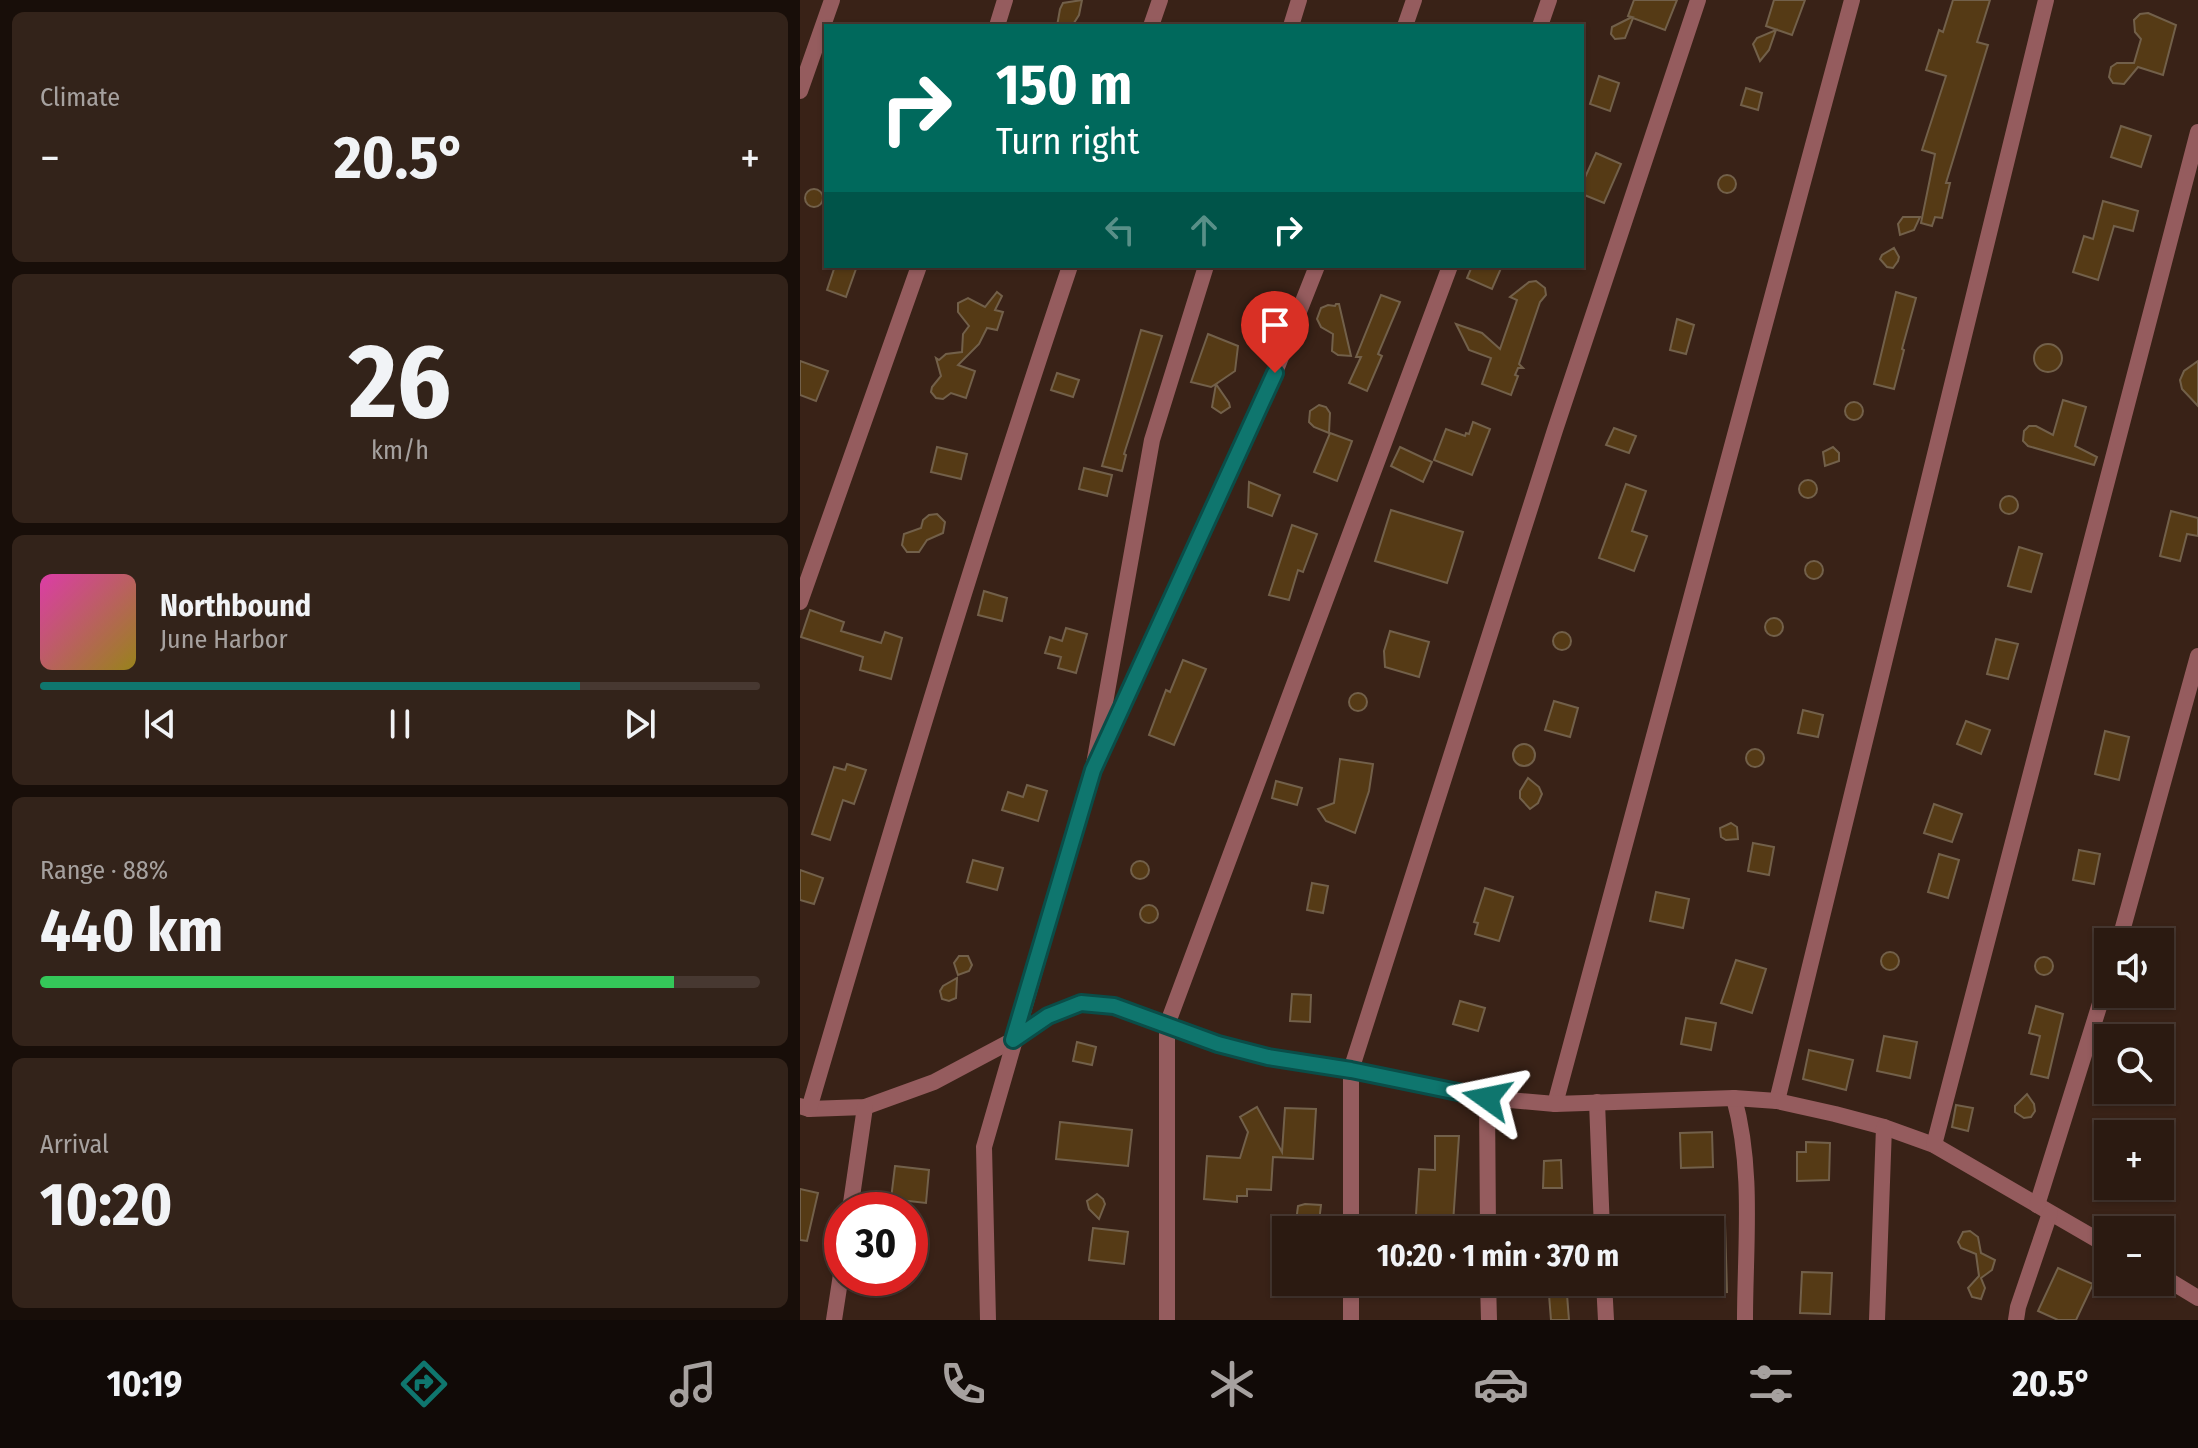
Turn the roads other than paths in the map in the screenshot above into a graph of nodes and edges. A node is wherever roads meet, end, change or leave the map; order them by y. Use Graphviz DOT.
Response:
graph roads {
  1 [pos="832,0"];
  2 [pos="1005,0"];
  3 [pos="1160,0"];
  4 [pos="1299,0"];
  5 [pos="1414,0"];
  6 [pos="1549,0"];
  7 [pos="1698,0"];
  8 [pos="1852,0"];
  9 [pos="2046,0"];
  10 [pos="998,24"];
  11 [pos="1152,24"];
  12 [pos="1292,24"];
  13 [pos="1406,24"];
  14 [pos="1541,24"];
  15 [pos="800,91"];
  16 [pos="2198,132"];
  17 [pos="918,268"];
  18 [pos="1069,268"];
  19 [pos="1205,268"];
  20 [pos="1316,268"];
  21 [pos="1449,268"];
  22 [pos="800,602"];
  23 [pos="2198,656"];
  24 [pos="1093,770"];
  25 [pos="2123,928"];
  26 [pos="2100,1008"];
  27 [pos="1167,1025"];
  28 [pos="1013,1040"];
  29 [pos="1351,1070"];
  30 [pos="1487,1098"];
  31 [pos="1734,1098"];
  32 [pos="1777,1101"];
  33 [pos="1597,1102"];
  34 [pos="1555,1104"];
  35 [pos="865,1107"];
  36 [pos="804,1108"];
  37 [pos="1884,1127"];
  38 [pos="1934,1145"];
  39 [pos="853,1192"];
  40 [pos="2044,1209"];
  41 [pos="1351,1216"];
  42 [pos="1488,1216"];
  43 [pos="1601,1216"];
  44 [pos="2094,1238"];
  45 [pos="2174,1283"];
  46 [pos="838,1296"];
  47 [pos="1351,1296"];
  48 [pos="1488,1296"];
  49 [pos="1605,1296"];
  50 [pos="2198,1298"];
  51 [pos="834,1320"];
  52 [pos="988,1320"];
  53 [pos="1167,1320"];
  54 [pos="1351,1320"];
  55 [pos="1489,1320"];
  56 [pos="1606,1320"];
  57 [pos="1745,1320"];
  58 [pos="1877,1320"];
  59 [pos="2016,1320"];
  1 -- 15 [label="street"];
  2 -- 10 [label="street"];
  3 -- 11 [label="street"];
  4 -- 12 [label="street"];
  5 -- 13 [label="street"];
  6 -- 14 [label="street"];
  7 -- 29 [label="street"];
  8 -- 34 [label="street"];
  9 -- 32 [label="street"];
  16 -- 38 [label="street"];
  17 -- 22 [label="street"];
  18 -- 36 [label="street"];
  19 -- 24 [label="street"];
  20 -- 24 [label="street"];
  21 -- 27 [label="street"];
  23 -- 25 [label="street"];
  24 -- 28 [label="street"];
  26 -- 40 [label="street"];
  27 -- 28 [label="street"];
  27 -- 29 [label="street"];
  27 -- 53 [label="street"];
  28 -- 35 [label="street"];
  28 -- 52 [label="street"];
  29 -- 30 [label="street"];
  29 -- 41 [label="street"];
  30 -- 34 [label="street"];
  30 -- 42 [label="street"];
  31 -- 32 [label="street"];
  31 -- 33 [label="street"];
  31 -- 57 [label="street"];
  32 -- 37 [label="street"];
  33 -- 34 [label="street"];
  33 -- 43 [label="street"];
  35 -- 36 [label="street"];
  35 -- 39 [label="street"];
  37 -- 38 [label="street"];
  37 -- 58 [label="street"];
  38 -- 40 [label="street"];
  40 -- 44 [label="street"];
  40 -- 59 [label="street"];
  45 -- 50 [label="street"];
  46 -- 51 [label="street"];
  47 -- 54 [label="street"];
  48 -- 55 [label="street"];
  49 -- 56 [label="street"];
}
